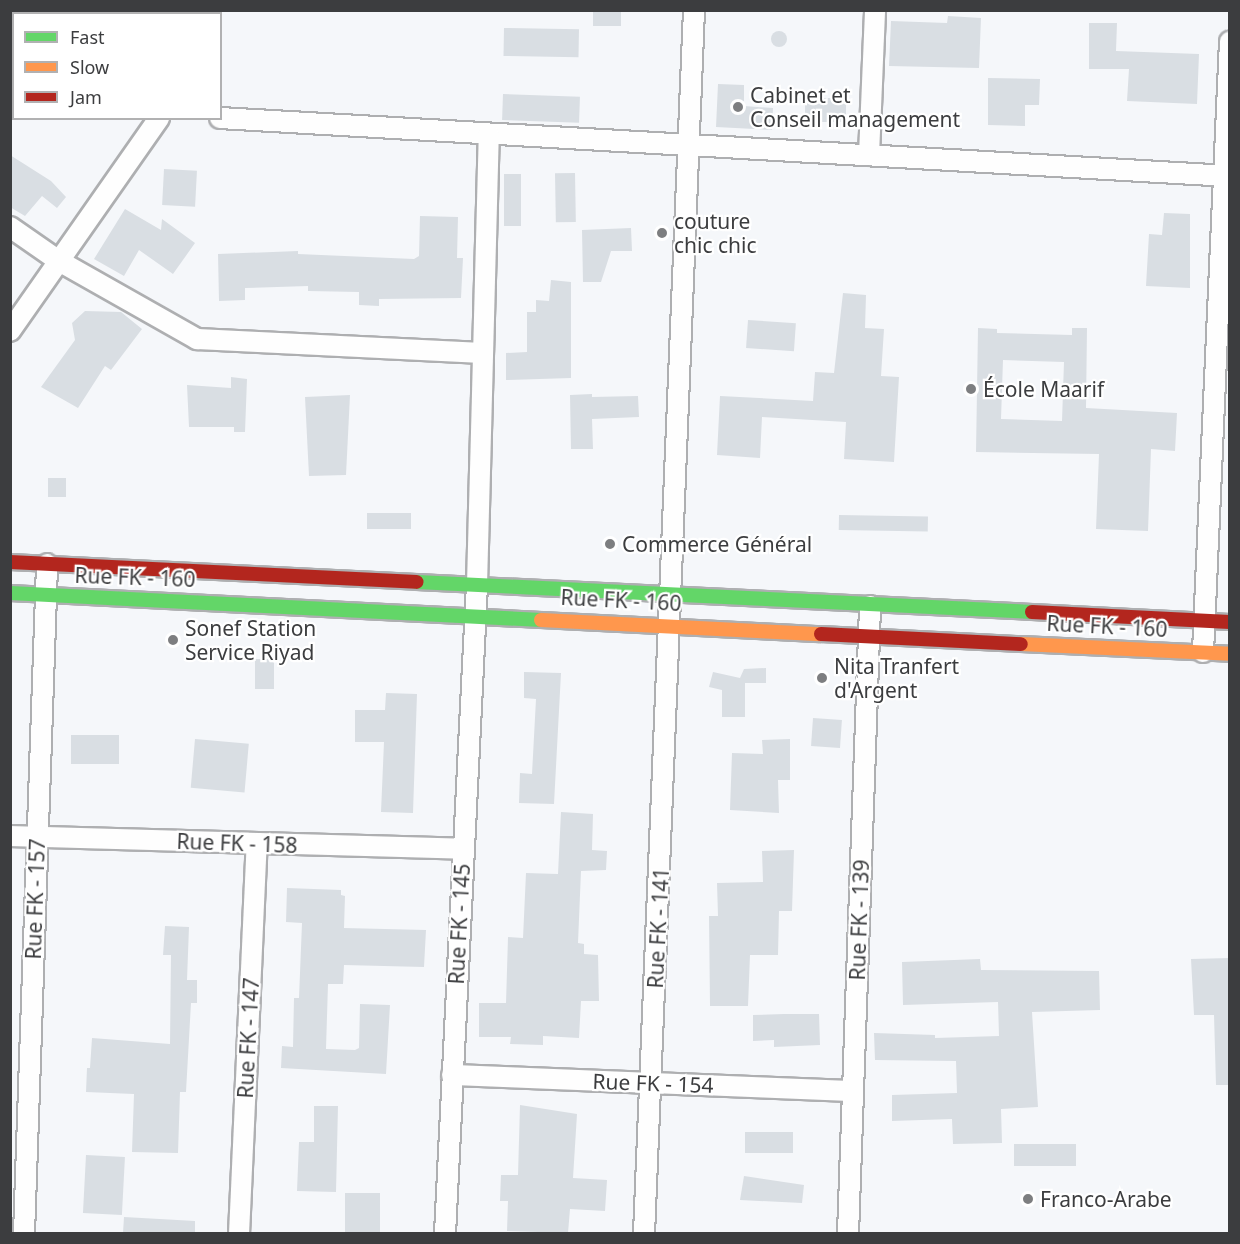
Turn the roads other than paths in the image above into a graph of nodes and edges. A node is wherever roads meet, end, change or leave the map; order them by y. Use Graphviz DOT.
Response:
graph roads {
  1 [pos="694,10"];
  2 [pos="875,10"];
  3 [pos="1230,42"];
  4 [pos="222,118"];
  5 [pos="158,120"];
  6 [pos="489,134"];
  7 [pos="687,144"];
  8 [pos="869,155"];
  9 [pos="1227,176"];
  10 [pos="10,226"];
  11 [pos="59,261"];
  12 [pos="10,331"];
  13 [pos="483,353"];
  14 [pos="10,562"];
  15 [pos="47,564"];
  16 [pos="477,585"];
  17 [pos="10,593"];
  18 [pos="45,595"];
  19 [pos="671,595"];
  20 [pos="870,606"];
  21 [pos="474,614"];
  22 [pos="1204,619"];
  23 [pos="1230,622"];
  24 [pos="671,623"];
  25 [pos="869,634"];
  26 [pos="1203,652"];
  27 [pos="1230,654"];
  28 [pos="10,836"];
  29 [pos="37,837"];
  30 [pos="257,843"];
  31 [pos="463,849"];
  32 [pos="452,1076"];
  33 [pos="651,1083"];
  34 [pos="853,1091"];
  35 [pos="24,1233"];
  36 [pos="239,1233"];
  37 [pos="445,1233"];
  38 [pos="644,1233"];
  39 [pos="848,1233"];
  1 -- 7 [label="street, Rue FK - 141"];
  2 -- 8 [label="street"];
  3 -- 9 [label="street"];
  4 -- 6 [label="street"];
  5 -- 11 [label="street"];
  6 -- 7 [label="street"];
  6 -- 13 [label="street, Rue FK - 145"];
  7 -- 8 [label="street"];
  7 -- 19 [label="street, Rue FK - 141"];
  8 -- 9 [label="street"];
  9 -- 22 [label="street"];
  10 -- 11 [label="street"];
  11 -- 12 [label="street"];
  11 -- 13 [label="street"];
  13 -- 16 [label="street, Rue FK - 145"];
  14 -- 15 [label="main road, Rue FK - 160"];
  15 -- 16 [label="main road, Rue FK - 160"];
  15 -- 18 [label="street, Rue FK - 157"];
  16 -- 19 [label="main road, Rue FK - 160"];
  16 -- 21 [label="street, Rue FK - 145"];
  17 -- 18 [label="main road, Rue FK - 160"];
  18 -- 21 [label="main road, Rue FK - 160"];
  18 -- 29 [label="street, Rue FK - 157"];
  19 -- 20 [label="main road, Rue FK - 160"];
  19 -- 24 [label="street, Rue FK - 141"];
  20 -- 22 [label="main road, Rue FK - 160"];
  20 -- 25 [label="street, Rue FK - 139"];
  21 -- 24 [label="main road, Rue FK - 160"];
  21 -- 31 [label="street, Rue FK - 145"];
  22 -- 23 [label="main road, Rue FK - 160"];
  22 -- 26 [label="street"];
  24 -- 25 [label="main road, Rue FK - 160"];
  24 -- 33 [label="street, Rue FK - 141"];
  25 -- 26 [label="main road, Rue FK - 160"];
  25 -- 34 [label="street, Rue FK - 139"];
  26 -- 27 [label="main road, Rue FK - 160"];
  28 -- 29 [label="street, Rue FK - 158"];
  29 -- 30 [label="street, Rue FK - 158"];
  29 -- 35 [label="street, Rue FK - 157"];
  30 -- 31 [label="street, Rue FK - 158"];
  30 -- 36 [label="street, Rue FK - 147"];
  31 -- 32 [label="street, Rue FK - 145"];
  32 -- 33 [label="street, Rue FK - 154"];
  32 -- 37 [label="street, Rue FK - 145"];
  33 -- 34 [label="street, Rue FK - 154"];
  33 -- 38 [label="street, Rue FK - 141"];
  34 -- 39 [label="street, Rue FK - 139"];
}
